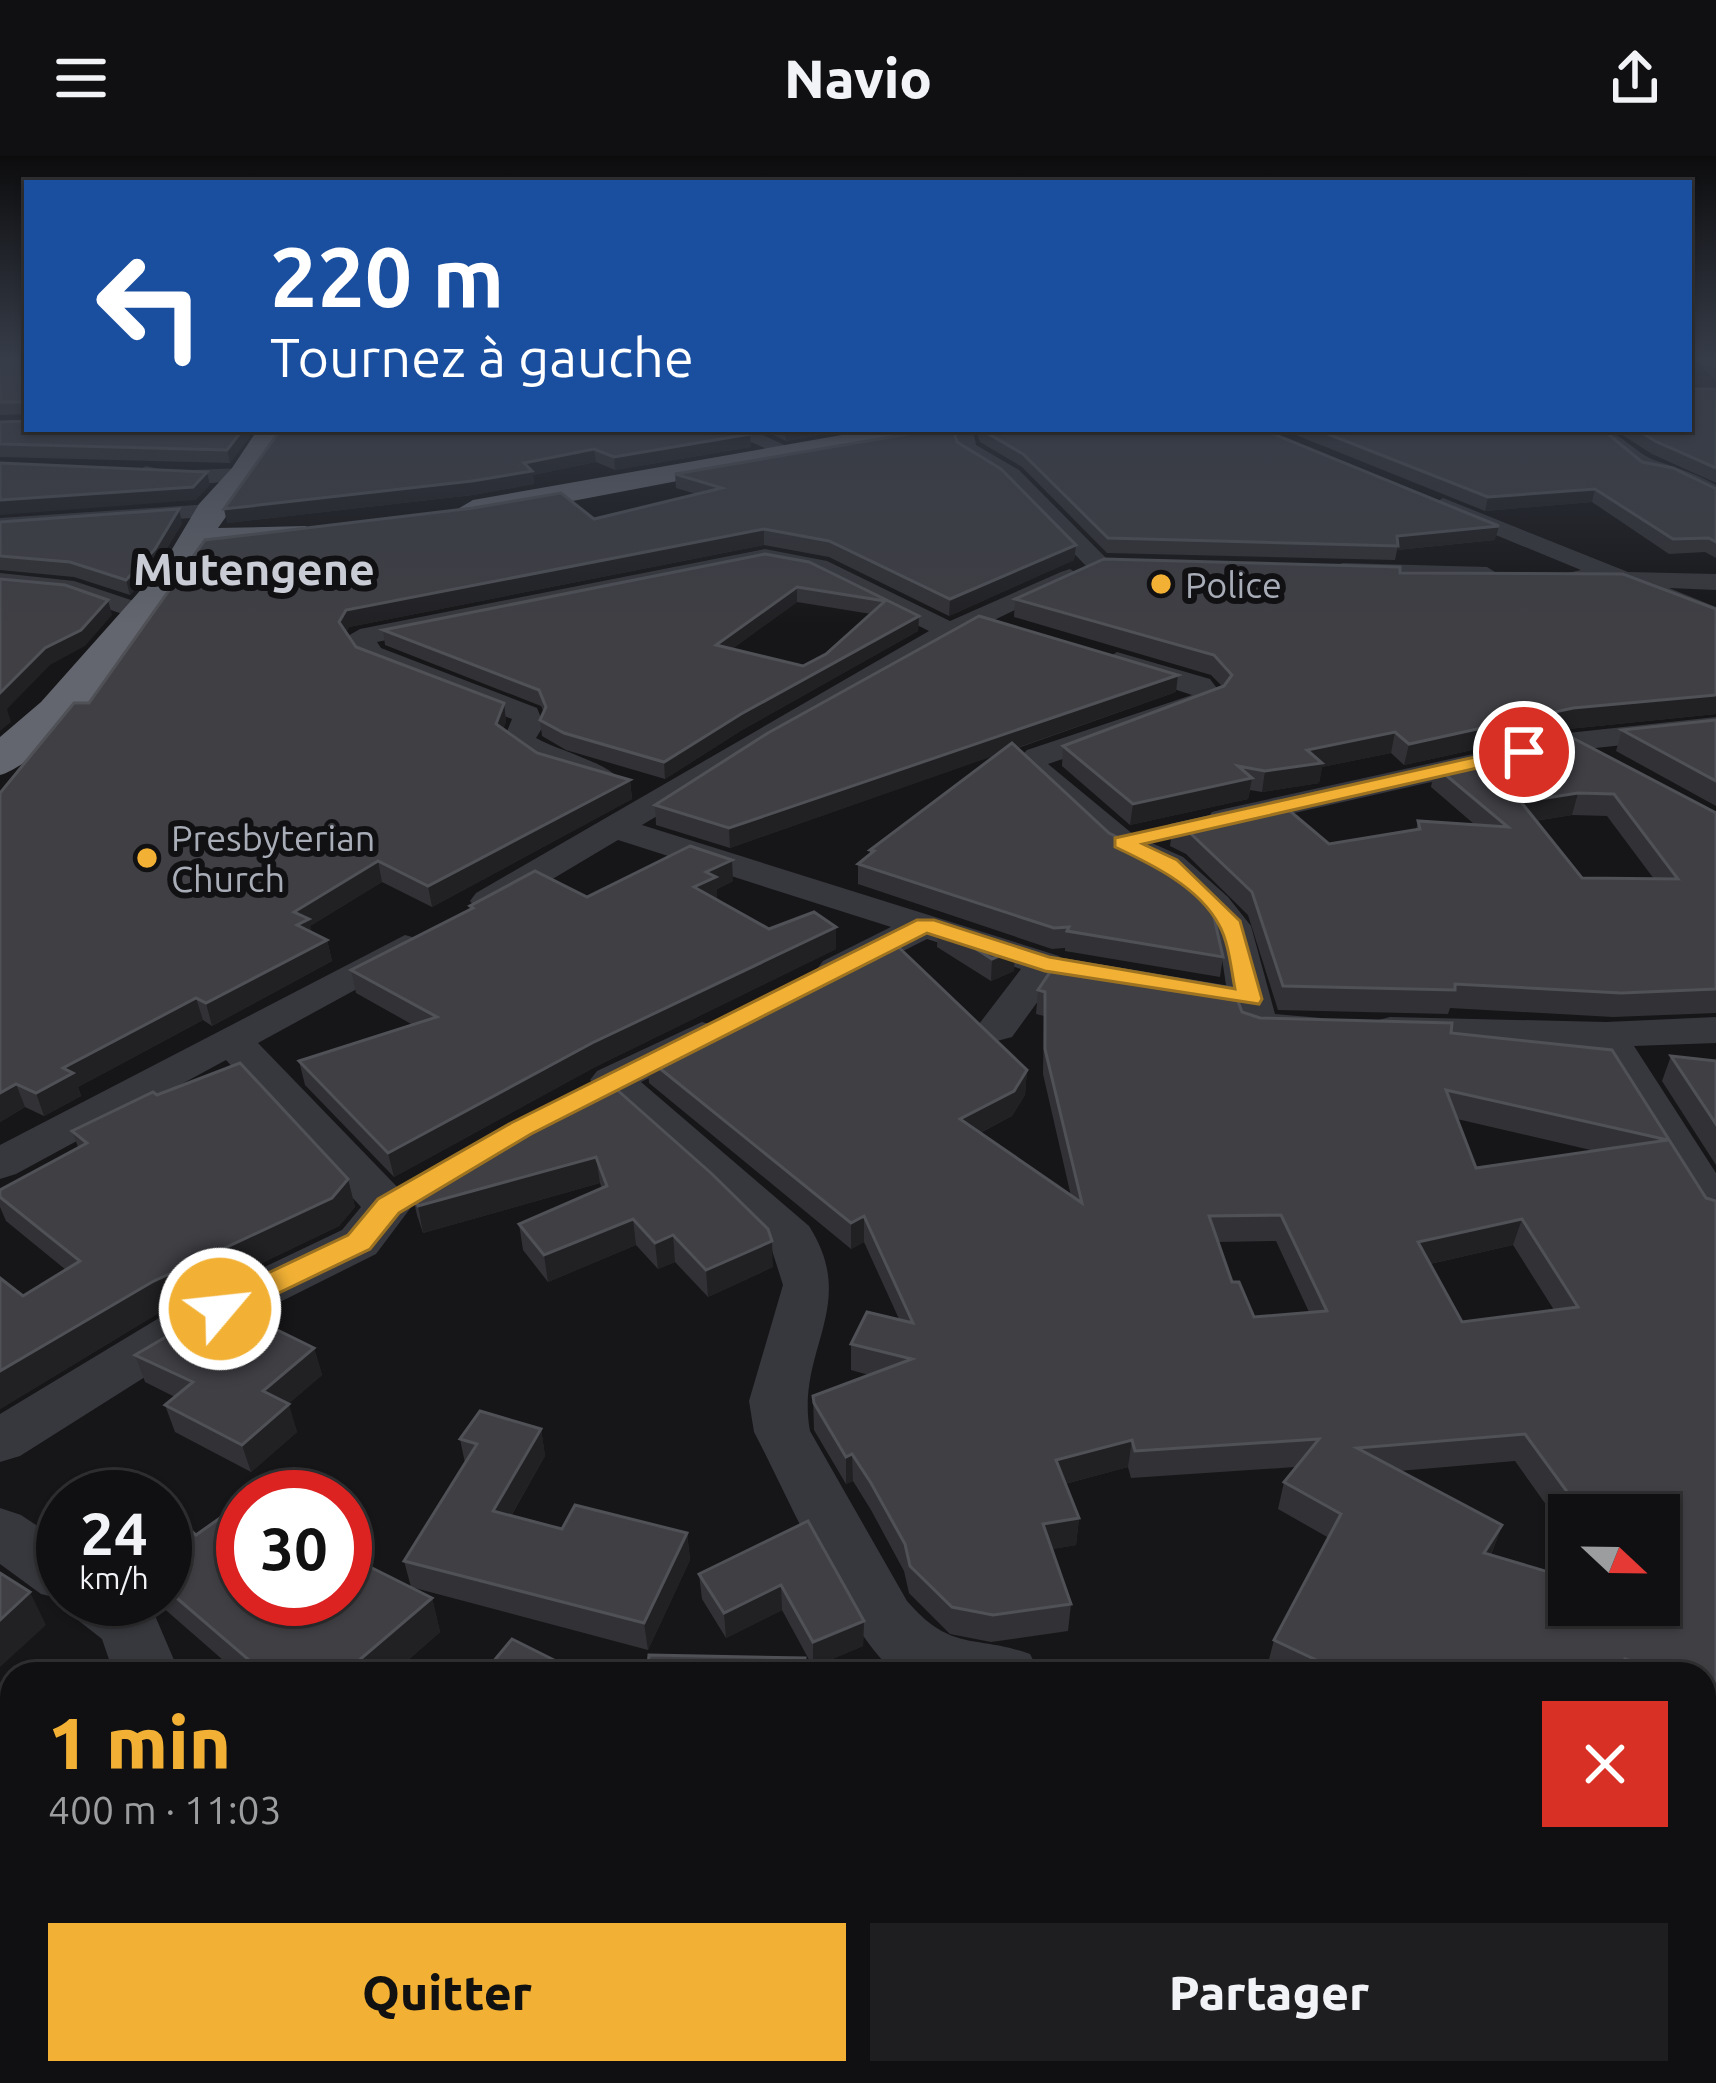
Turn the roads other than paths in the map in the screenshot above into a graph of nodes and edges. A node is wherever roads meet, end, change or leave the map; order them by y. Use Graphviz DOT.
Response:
graph roads {
  1 [pos="261,446"];
  2 [pos="774,446"];
  3 [pos="822,446"];
  4 [pos="966,446"];
  5 [pos="1621,446"];
  6 [pos="787,451"];
  7 [pos="120,469"];
  8 [pos="1716,494"];
  9 [pos="1424,497"];
  10 [pos="446,514"];
  11 [pos="208,522"];
  12 [pos="0,525"];
  13 [pos="1098,564"];
  14 [pos="1141,565"];
  15 [pos="1312,569"];
  16 [pos="1631,579"];
  17 [pos="0,580"];
  18 [pos="1716,582"];
  19 [pos="137,611"];
  20 [pos="1716,617"];
  21 [pos="963,625"];
  22 [pos="1021,632"];
  23 [pos="1088,652"];
  24 [pos="1716,726"];
  25 [pos="1568,742"];
  26 [pos="0,761"];
  27 [pos="1627,773"];
  28 [pos="668,795"];
  29 [pos="619,829"];
  30 [pos="1122,842"];
  31 [pos="926,925"];
  32 [pos="800,987"];
  33 [pos="1207,992"];
  34 [pos="1250,999"];
  35 [pos="738,1018"];
  36 [pos="997,1028"];
  37 [pos="1716,1030"];
  38 [pos="1606,1035"];
  39 [pos="232,1041"];
  40 [pos="0,1164"];
  41 [pos="1716,1210"];
  42 [pos="0,1441"];
  43 [pos="0,1532"];
  44 [pos="36,1557"];
  45 [pos="129,1626"];
  46 [pos="143,1662"];
  47 [pos="926,1662"];
  1 -- 11 [label="highway"];
  2 -- 6 [label="street"];
  3 -- 6 [label="highway"];
  4 -- 13 [label="street"];
  5 -- 8 [label="street"];
  6 -- 10 [label="highway"];
  7 -- 11 [label="street"];
  9 -- 16 [label="street"];
  11 -- 11 [label="highway"];
  11 -- 12 [label="street"];
  11 -- 19 [label="highway"];
  13 -- 14 [label="street"];
  13 -- 21 [label="street"];
  15 -- 16 [label="street"];
  16 -- 18 [label="street"];
  16 -- 20 [label="street"];
  17 -- 19 [label="street"];
  19 -- 26 [label="highway"];
  21 -- 22 [label="street"];
  21 -- 28 [label="street"];
  21 -- 28 [label="street"];
  23 -- 30 [label="street"];
  24 -- 25 [label="street"];
  25 -- 27 [label="street"];
  25 -- 30 [label="street"];
  28 -- 29 [label="street"];
  29 -- 31 [label="street"];
  29 -- 39 [label="street"];
  30 -- 34 [label="street"];
  31 -- 32 [label="street"];
  31 -- 36 [label="street"];
  33 -- 34 [label="street"];
  34 -- 38 [label="street"];
  35 -- 47 [label="street"];
  37 -- 38 [label="street"];
  38 -- 41 [label="street"];
  39 -- 40 [label="street"];
  39 -- 42 [label="street"];
  43 -- 44 [label="street"];
  45 -- 46 [label="street"];
}
